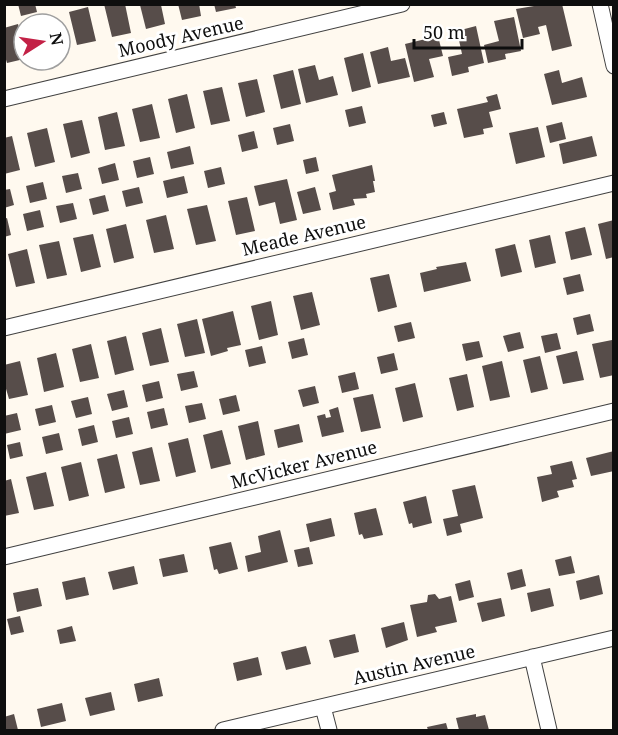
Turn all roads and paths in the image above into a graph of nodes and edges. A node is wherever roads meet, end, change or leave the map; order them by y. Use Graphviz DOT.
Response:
graph roads {
  1 [pos="402,4"];
  2 [pos="600,4"];
  3 [pos="614,66"];
  4 [pos="4,99"];
  5 [pos="614,183"];
  6 [pos="4,328"];
  7 [pos="614,411"];
  8 [pos="4,557"];
  9 [pos="614,638"];
  10 [pos="532,657"];
  11 [pos="323,707"];
  12 [pos="223,730"];
  13 [pos="329,730"];
  14 [pos="549,730"];
  1 -- 4 [label="street, Moody Avenue"];
  2 -- 3 [label="street"];
  5 -- 6 [label="street, Meade Avenue"];
  7 -- 8 [label="street, McVicker Avenue"];
  9 -- 10 [label="street, Austin Avenue"];
  10 -- 11 [label="street, Austin Avenue"];
  10 -- 14 [label="street"];
  11 -- 12 [label="street, Austin Avenue"];
  11 -- 13 [label="street"];
}
